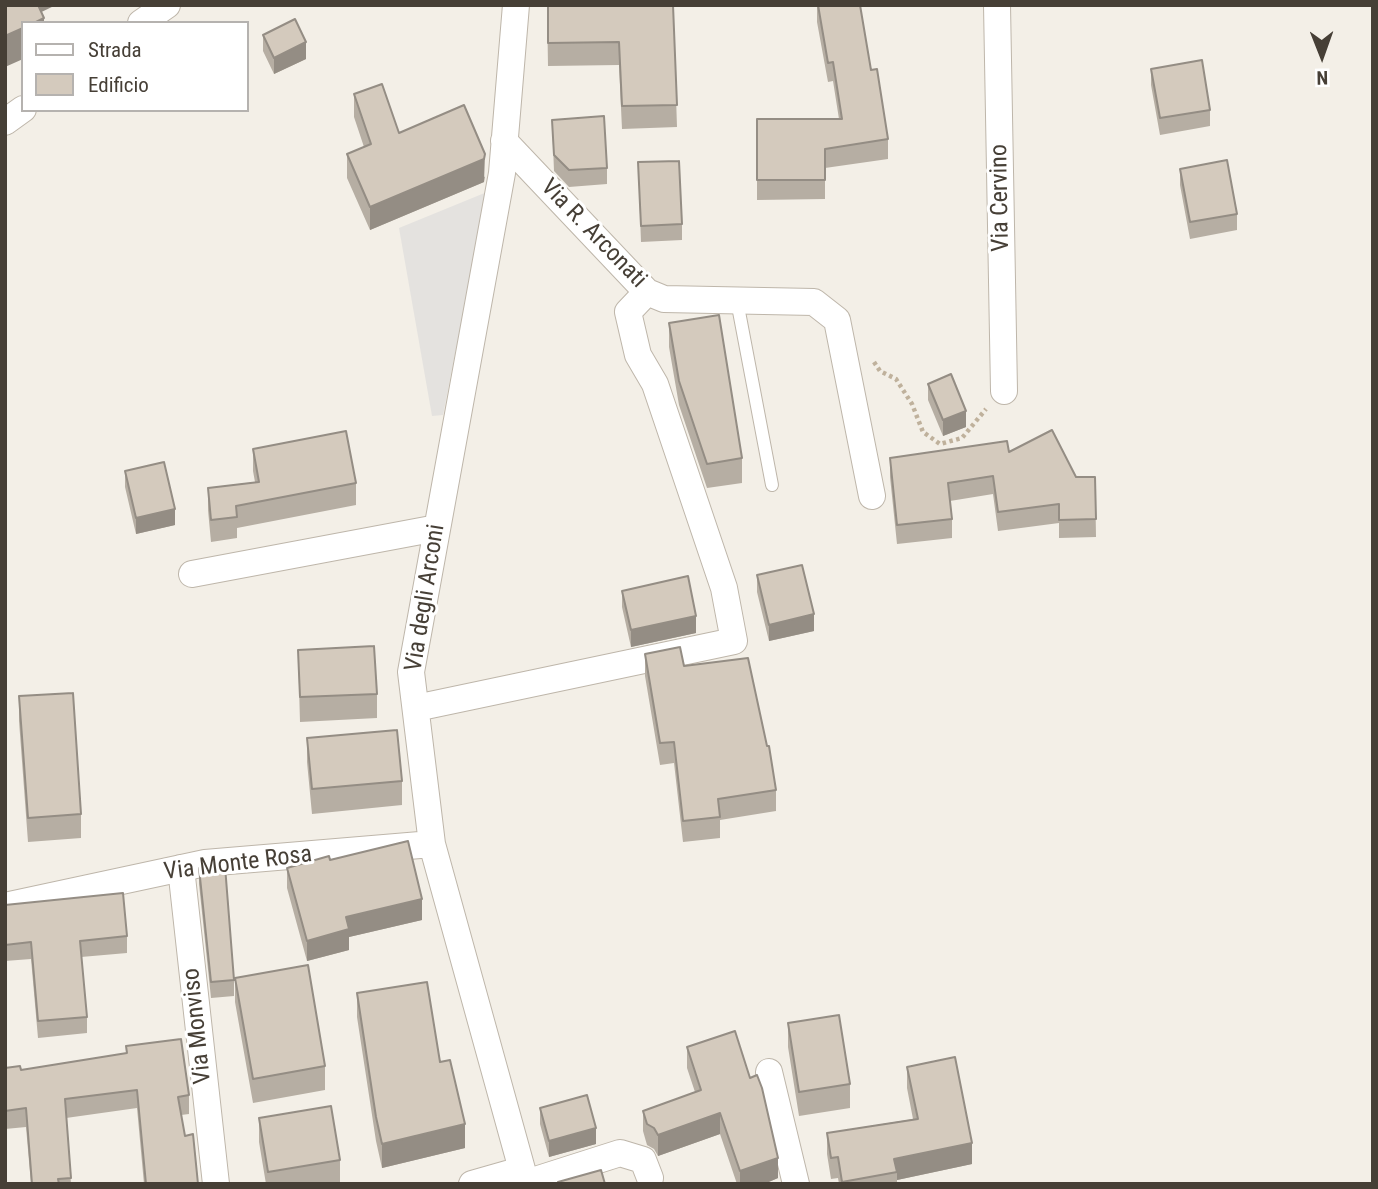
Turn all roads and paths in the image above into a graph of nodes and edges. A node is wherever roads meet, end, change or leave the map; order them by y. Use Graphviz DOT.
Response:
graph roads {
  1 [pos="167,5"];
  2 [pos="516,5"];
  3 [pos="997,5"];
  4 [pos="144,21"];
  5 [pos="21,110"];
  6 [pos="5,122"];
  7 [pos="504,141"];
  8 [pos="647,292"];
  9 [pos="737,301"];
  10 [pos="872,360"];
  11 [pos="1004,391"];
  12 [pos="772,485"];
  13 [pos="872,495"];
  14 [pos="437,528"];
  15 [pos="192,574"];
  16 [pos="416,708"];
  17 [pos="432,844"];
  18 [pos="181,868"];
  19 [pos="5,906"];
  20 [pos="769,1072"];
  21 [pos="650,1178"];
  22 [pos="525,1179"];
  23 [pos="215,1184"];
  24 [pos="472,1184"];
  25 [pos="796,1184"];
  1 -- 4 [label="street"];
  2 -- 7 [label="street, Via degli Arconi"];
  3 -- 11 [label="street, Via Cervino"];
  5 -- 6 [label="street"];
  7 -- 8 [label="street, Via R. Arconati"];
  7 -- 14 [label="street, Via degli Arconi"];
  8 -- 9 [label="street, Via R. Arconati"];
  8 -- 16 [label="street"];
  9 -- 12 [label="lane"];
  9 -- 13 [label="street, Via R. Arconati"];
  10 -- 11 [label="path"];
  14 -- 15 [label="street"];
  14 -- 16 [label="street, Via degli Arconi"];
  16 -- 17 [label="street, Via degli Arconi"];
  17 -- 18 [label="street, Via Monte Rosa"];
  17 -- 22 [label="street, Via degli Arconi"];
  18 -- 19 [label="street, Via Monte Rosa"];
  18 -- 23 [label="street, Via Monviso"];
  20 -- 25 [label="street"];
  21 -- 22 [label="street"];
  22 -- 24 [label="street"];
}
